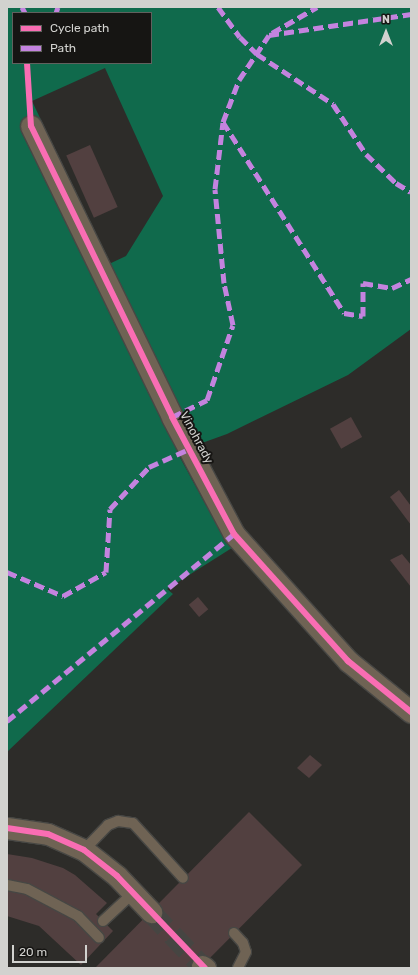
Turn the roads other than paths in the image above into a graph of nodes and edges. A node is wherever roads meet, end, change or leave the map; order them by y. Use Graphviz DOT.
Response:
graph roads {
  1 [pos="31,126"];
  2 [pos="411,712"];
  3 [pos="7,828"];
  4 [pos="84,850"];
  5 [pos="183,878"];
  6 [pos="7,885"];
  7 [pos="133,893"];
  8 [pos="150,912"];
  9 [pos="103,921"];
  10 [pos="234,933"];
  11 [pos="99,938"];
  12 [pos="238,968"];
  1 -- 2 [label="street, Vinohrady"];
  3 -- 4 [label="street"];
  4 -- 5 [label="lane"];
  4 -- 7 [label="street"];
  6 -- 11 [label="lane"];
  7 -- 8 [label="street"];
  7 -- 9 [label="lane"];
  10 -- 12 [label="lane"];
}
